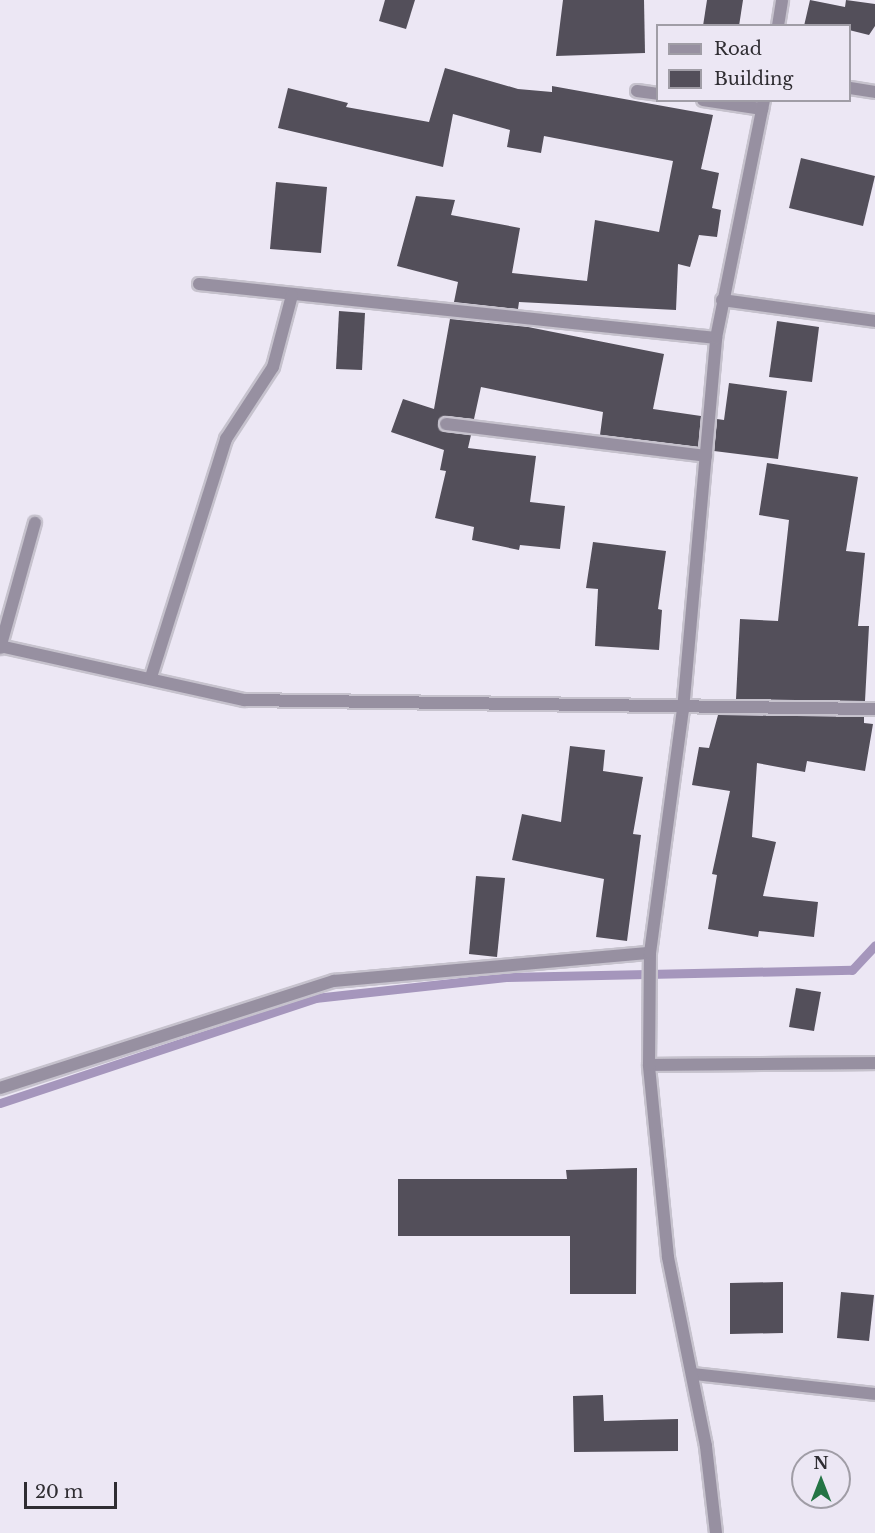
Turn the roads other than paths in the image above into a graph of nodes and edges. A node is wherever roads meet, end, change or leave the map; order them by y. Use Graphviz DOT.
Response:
graph roads {
  1 [pos="782,0"];
  2 [pos="778,24"];
  3 [pos="851,88"];
  4 [pos="637,91"];
  5 [pos="875,92"];
  6 [pos="656,94"];
  7 [pos="727,102"];
  8 [pos="763,105"];
  9 [pos="199,284"];
  10 [pos="292,295"];
  11 [pos="722,300"];
  12 [pos="875,321"];
  13 [pos="716,338"];
  14 [pos="446,424"];
  15 [pos="706,456"];
  16 [pos="35,523"];
  17 [pos="0,647"];
  18 [pos="151,677"];
  19 [pos="875,709"];
  20 [pos="683,710"];
  21 [pos="651,958"];
  22 [pos="875,1063"];
  23 [pos="650,1065"];
  24 [pos="0,1088"];
  25 [pos="694,1374"];
  26 [pos="875,1394"];
  27 [pos="716,1533"];
  1 -- 2 [label="street"];
  3 -- 5 [label="street"];
  4 -- 6 [label="street"];
  7 -- 8 [label="street"];
  8 -- 11 [label="street"];
  9 -- 10 [label="street"];
  10 -- 13 [label="street"];
  10 -- 18 [label="street"];
  11 -- 12 [label="street"];
  11 -- 13 [label="street"];
  13 -- 15 [label="street"];
  14 -- 15 [label="street"];
  15 -- 20 [label="street"];
  16 -- 17 [label="street"];
  17 -- 18 [label="street"];
  18 -- 20 [label="street"];
  19 -- 20 [label="street"];
  20 -- 21 [label="street"];
  21 -- 23 [label="street"];
  21 -- 24 [label="street"];
  22 -- 23 [label="street"];
  23 -- 25 [label="street"];
  25 -- 26 [label="street"];
  25 -- 27 [label="street"];
}
